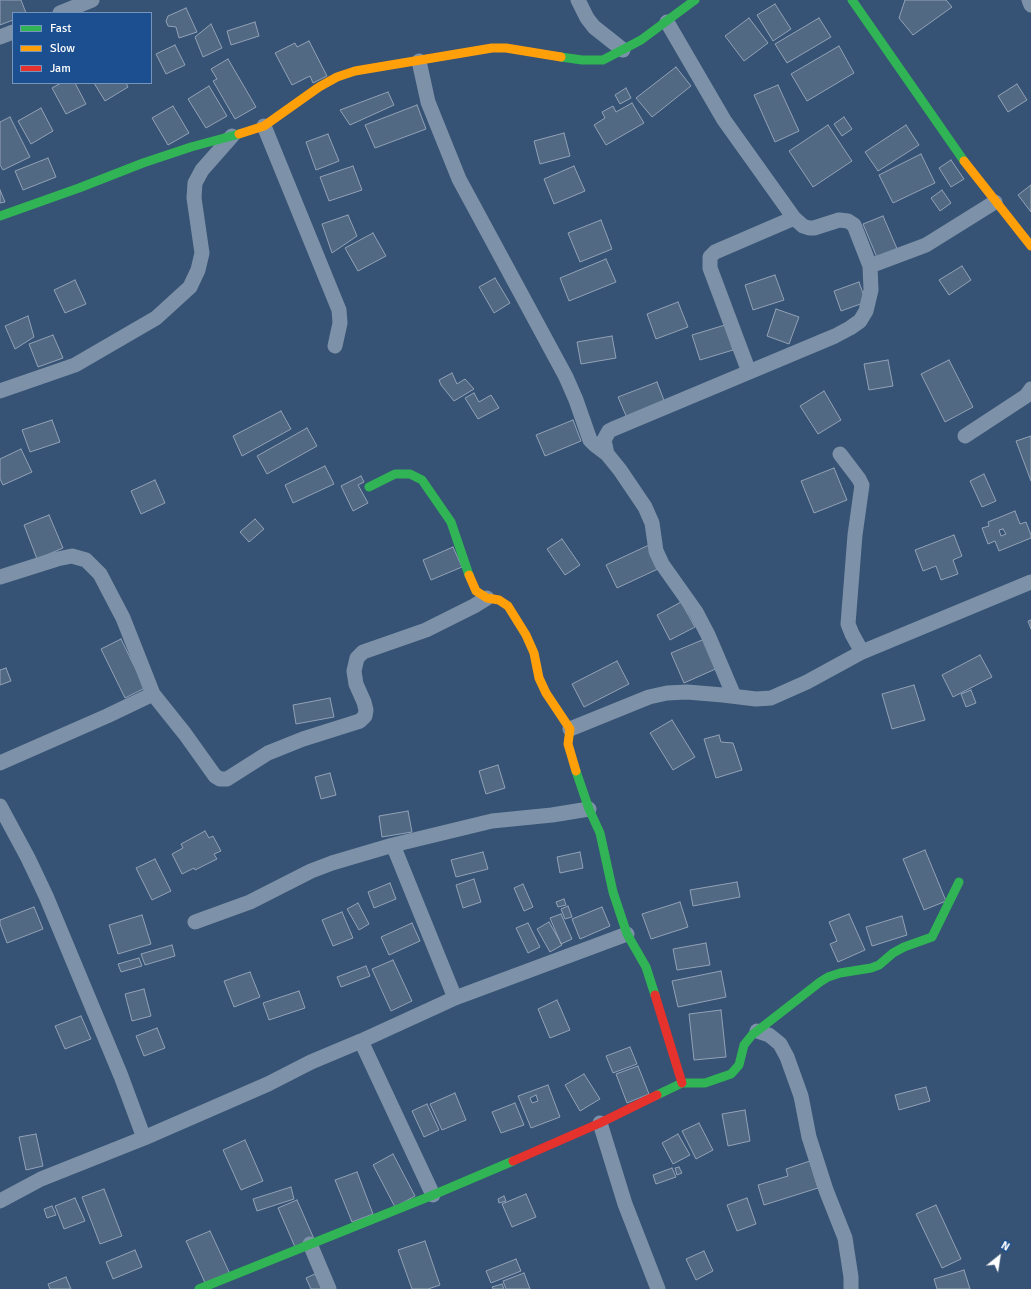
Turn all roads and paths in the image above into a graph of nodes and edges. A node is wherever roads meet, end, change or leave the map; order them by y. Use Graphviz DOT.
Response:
graph roads {
  1 [pos="92,0"];
  2 [pos="578,0"];
  3 [pos="695,0"];
  4 [pos="852,0"];
  5 [pos="1028,0"];
  6 [pos="1031,5"];
  7 [pos="62,12"];
  8 [pos="667,22"];
  9 [pos="12,32"];
  10 [pos="0,37"];
  11 [pos="623,50"];
  12 [pos="419,61"];
  13 [pos="264,126"];
  14 [pos="232,136"];
  15 [pos="995,202"];
  16 [pos="0,216"];
  17 [pos="794,218"];
  18 [pos="1031,246"];
  19 [pos="870,266"];
  20 [pos="335,346"];
  21 [pos="749,372"];
  22 [pos="1031,389"];
  23 [pos="0,391"];
  24 [pos="965,436"];
  25 [pos="607,454"];
  26 [pos="840,454"];
  27 [pos="369,486"];
  28 [pos="0,577"];
  29 [pos="1031,582"];
  30 [pos="487,598"];
  31 [pos="862,652"];
  32 [pos="154,694"];
  33 [pos="734,696"];
  34 [pos="570,729"];
  35 [pos="0,763"];
  36 [pos="0,806"];
  37 [pos="589,809"];
  38 [pos="393,845"];
  39 [pos="959,882"];
  40 [pos="195,922"];
  41 [pos="627,934"];
  42 [pos="455,998"];
  43 [pos="757,1031"];
  44 [pos="361,1041"];
  45 [pos="682,1083"];
  46 [pos="600,1123"];
  47 [pos="144,1138"];
  48 [pos="433,1195"];
  49 [pos="0,1201"];
  50 [pos="310,1244"];
  51 [pos="199,1289"];
  52 [pos="329,1289"];
  53 [pos="658,1289"];
  54 [pos="851,1289"];
  1 -- 7 [label="street"];
  2 -- 11 [label="street"];
  3 -- 8 [label="street"];
  4 -- 15 [label="street"];
  5 -- 6 [label="street"];
  8 -- 11 [label="street"];
  8 -- 17 [label="street"];
  9 -- 10 [label="street"];
  11 -- 12 [label="street"];
  12 -- 13 [label="street"];
  12 -- 25 [label="street"];
  13 -- 14 [label="street"];
  13 -- 20 [label="street"];
  14 -- 16 [label="street"];
  14 -- 23 [label="street"];
  15 -- 18 [label="street"];
  15 -- 19 [label="street"];
  17 -- 19 [label="street"];
  17 -- 21 [label="street"];
  19 -- 21 [label="street"];
  21 -- 25 [label="street"];
  22 -- 24 [label="street"];
  25 -- 33 [label="street"];
  26 -- 31 [label="street"];
  27 -- 30 [label="street"];
  28 -- 32 [label="street"];
  29 -- 31 [label="street"];
  30 -- 32 [label="street"];
  30 -- 34 [label="street"];
  31 -- 33 [label="street"];
  32 -- 35 [label="street"];
  33 -- 34 [label="street"];
  34 -- 37 [label="street"];
  36 -- 47 [label="street"];
  37 -- 38 [label="street"];
  37 -- 41 [label="street"];
  38 -- 40 [label="street"];
  38 -- 42 [label="street"];
  39 -- 43 [label="street"];
  41 -- 42 [label="street"];
  41 -- 45 [label="street"];
  42 -- 44 [label="street"];
  43 -- 45 [label="street"];
  43 -- 54 [label="street"];
  44 -- 47 [label="street"];
  44 -- 48 [label="street"];
  45 -- 46 [label="street"];
  46 -- 48 [label="street"];
  46 -- 53 [label="street"];
  47 -- 49 [label="street"];
  48 -- 50 [label="street"];
  50 -- 51 [label="street"];
  50 -- 52 [label="street"];
}
